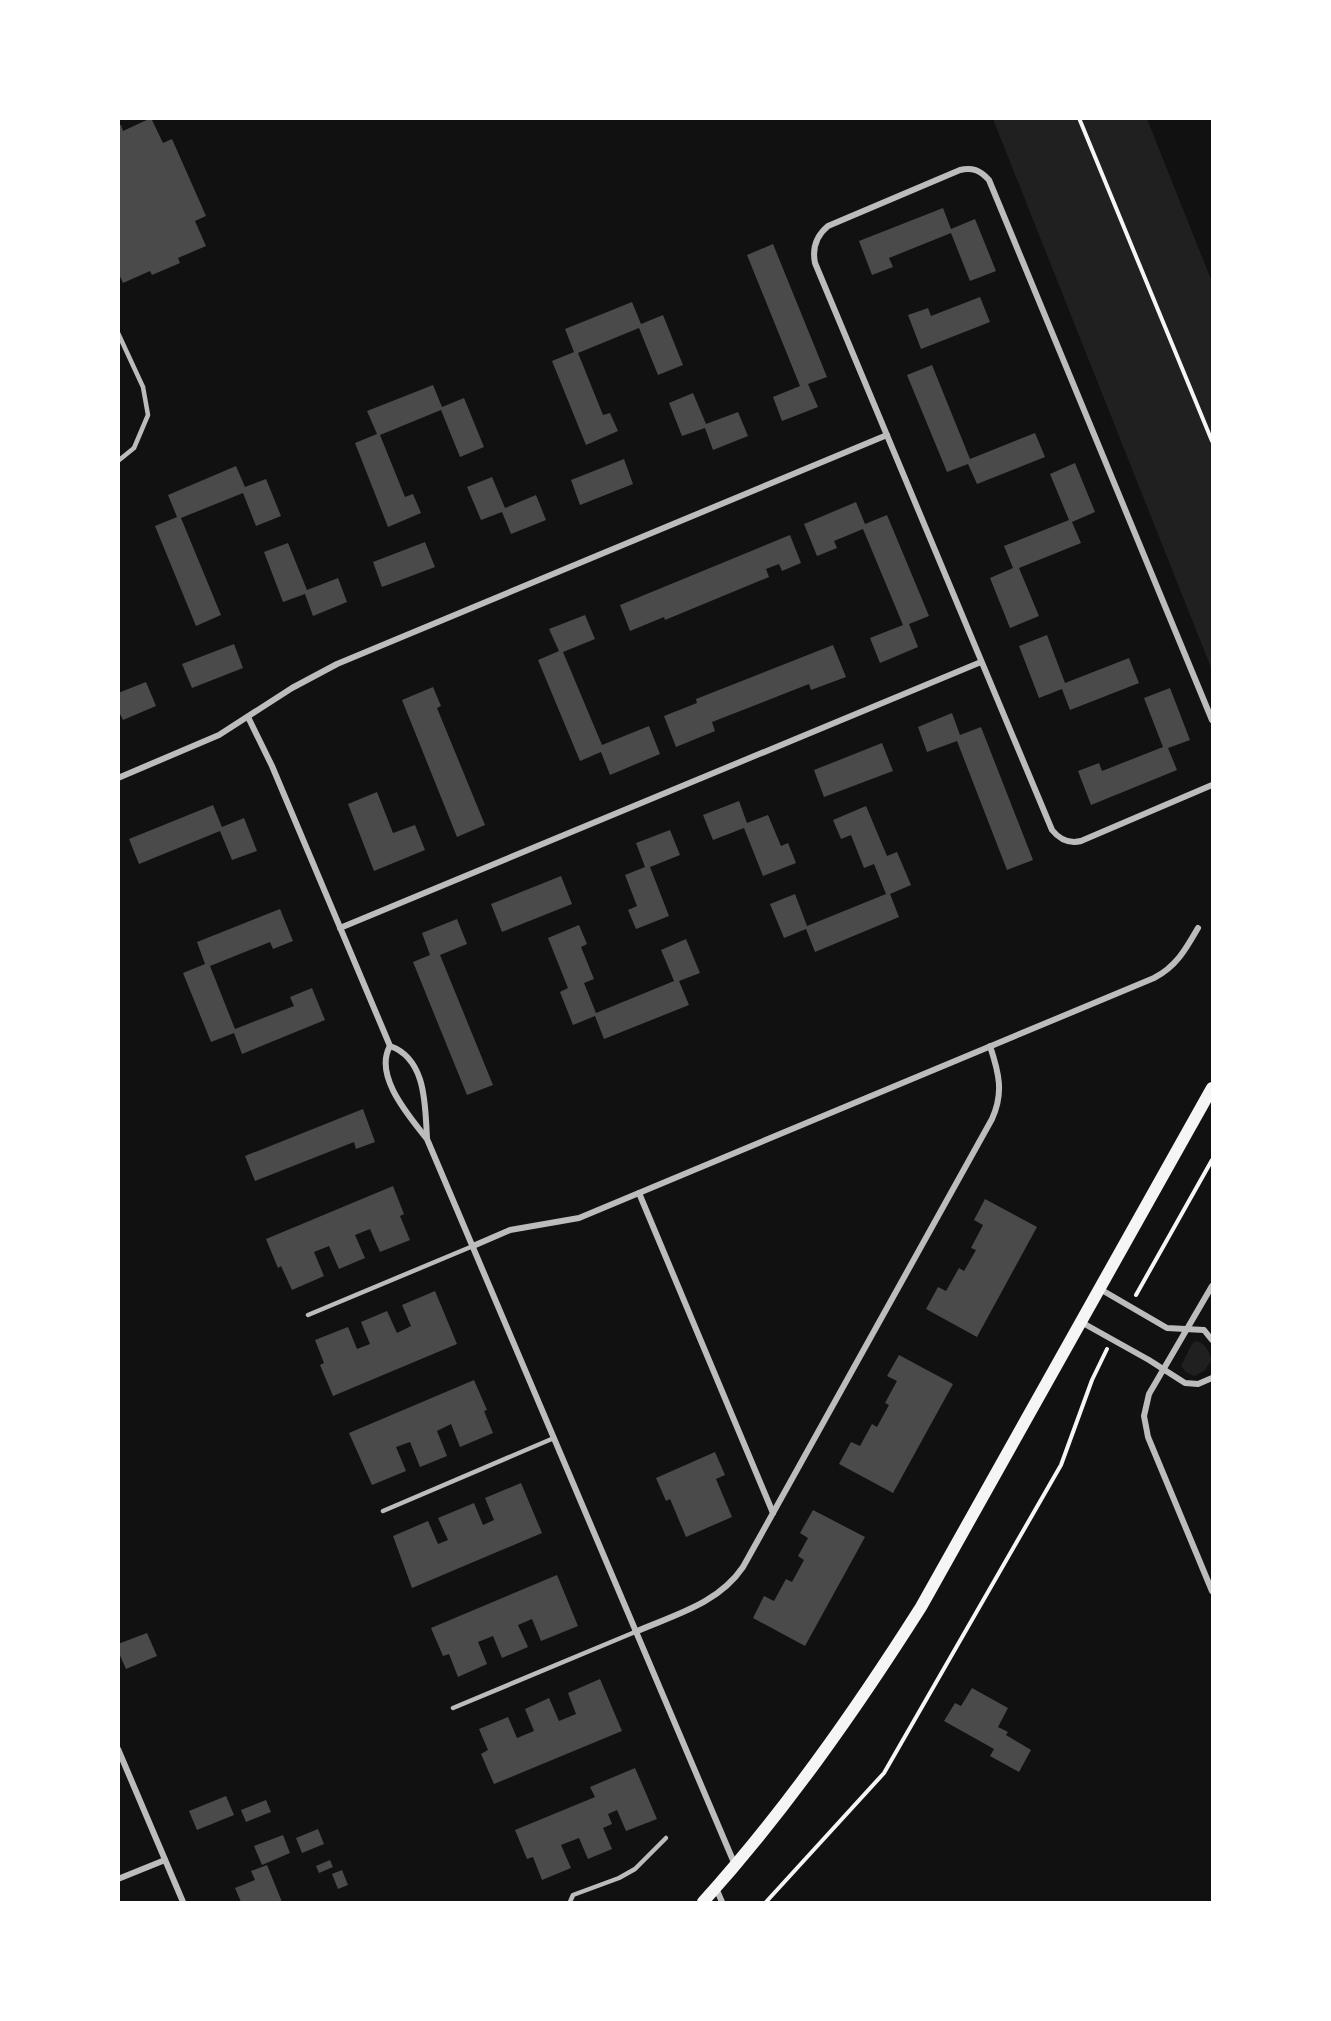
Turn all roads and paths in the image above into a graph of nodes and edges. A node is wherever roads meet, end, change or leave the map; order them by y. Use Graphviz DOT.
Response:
graph roads {
  1 [pos="1079,118"];
  2 [pos="118,333"];
  3 [pos="886,435"];
  4 [pos="1212,441"];
  5 [pos="118,461"];
  6 [pos="981,662"];
  7 [pos="248,717"];
  8 [pos="1212,720"];
  9 [pos="118,778"];
  10 [pos="1212,785"];
  11 [pos="340,928"];
  12 [pos="1198,928"];
  13 [pos="390,1046"];
  14 [pos="990,1046"];
  15 [pos="1212,1088"];
  16 [pos="428,1139"];
  17 [pos="1212,1160"];
  18 [pos="639,1193"];
  19 [pos="473,1246"];
  20 [pos="1212,1286"];
  21 [pos="1100,1289"];
  22 [pos="1130,1306"];
  23 [pos="308,1315"];
  24 [pos="1082,1322"];
  25 [pos="1188,1329"];
  26 [pos="1112,1340"];
  27 [pos="1212,1340"];
  28 [pos="1163,1370"];
  29 [pos="1212,1378"];
  30 [pos="554,1438"];
  31 [pos="383,1511"];
  32 [pos="773,1513"];
  33 [pos="1212,1591"];
  34 [pos="635,1632"];
  35 [pos="453,1708"];
  36 [pos="118,1749"];
  37 [pos="666,1838"];
  38 [pos="165,1860"];
  39 [pos="735,1866"];
  40 [pos="118,1879"];
  41 [pos="716,1888"];
  42 [pos="183,1902"];
  43 [pos="570,1902"];
  44 [pos="703,1902"];
  45 [pos="722,1902"];
  46 [pos="766,1902"];
  1 -- 4 [label="path"];
  2 -- 5 [label="lane"];
  3 -- 6 [label="street"];
  3 -- 7 [label="street"];
  3 -- 8 [label="street"];
  6 -- 10 [label="street"];
  6 -- 11 [label="street"];
  7 -- 9 [label="street"];
  7 -- 11 [label="street"];
  11 -- 13 [label="street"];
  12 -- 14 [label="street"];
  13 -- 16 [label="street"];
  13 -- 16 [label="street"];
  14 -- 18 [label="street"];
  14 -- 32 [label="street"];
  15 -- 21 [label="main road"];
  16 -- 19 [label="street"];
  17 -- 22 [label="path"];
  18 -- 19 [label="street"];
  18 -- 32 [label="street"];
  19 -- 23 [label="lane"];
  19 -- 30 [label="street"];
  20 -- 25 [label="street"];
  21 -- 22 [label="street"];
  21 -- 24 [label="main road"];
  22 -- 25 [label="street"];
  24 -- 26 [label="street"];
  24 -- 39 [label="main road"];
  25 -- 27 [label="street"];
  25 -- 28 [label="street"];
  26 -- 28 [label="street"];
  26 -- 46 [label="path"];
  28 -- 29 [label="street"];
  28 -- 33 [label="street"];
  30 -- 31 [label="lane"];
  30 -- 34 [label="street"];
  32 -- 34 [label="street"];
  34 -- 35 [label="lane"];
  34 -- 39 [label="street"];
  36 -- 38 [label="street"];
  37 -- 43 [label="lane"];
  38 -- 40 [label="street"];
  38 -- 42 [label="street"];
  39 -- 41 [label="main road"];
  41 -- 44 [label="main road"];
  41 -- 45 [label="street"];
}
